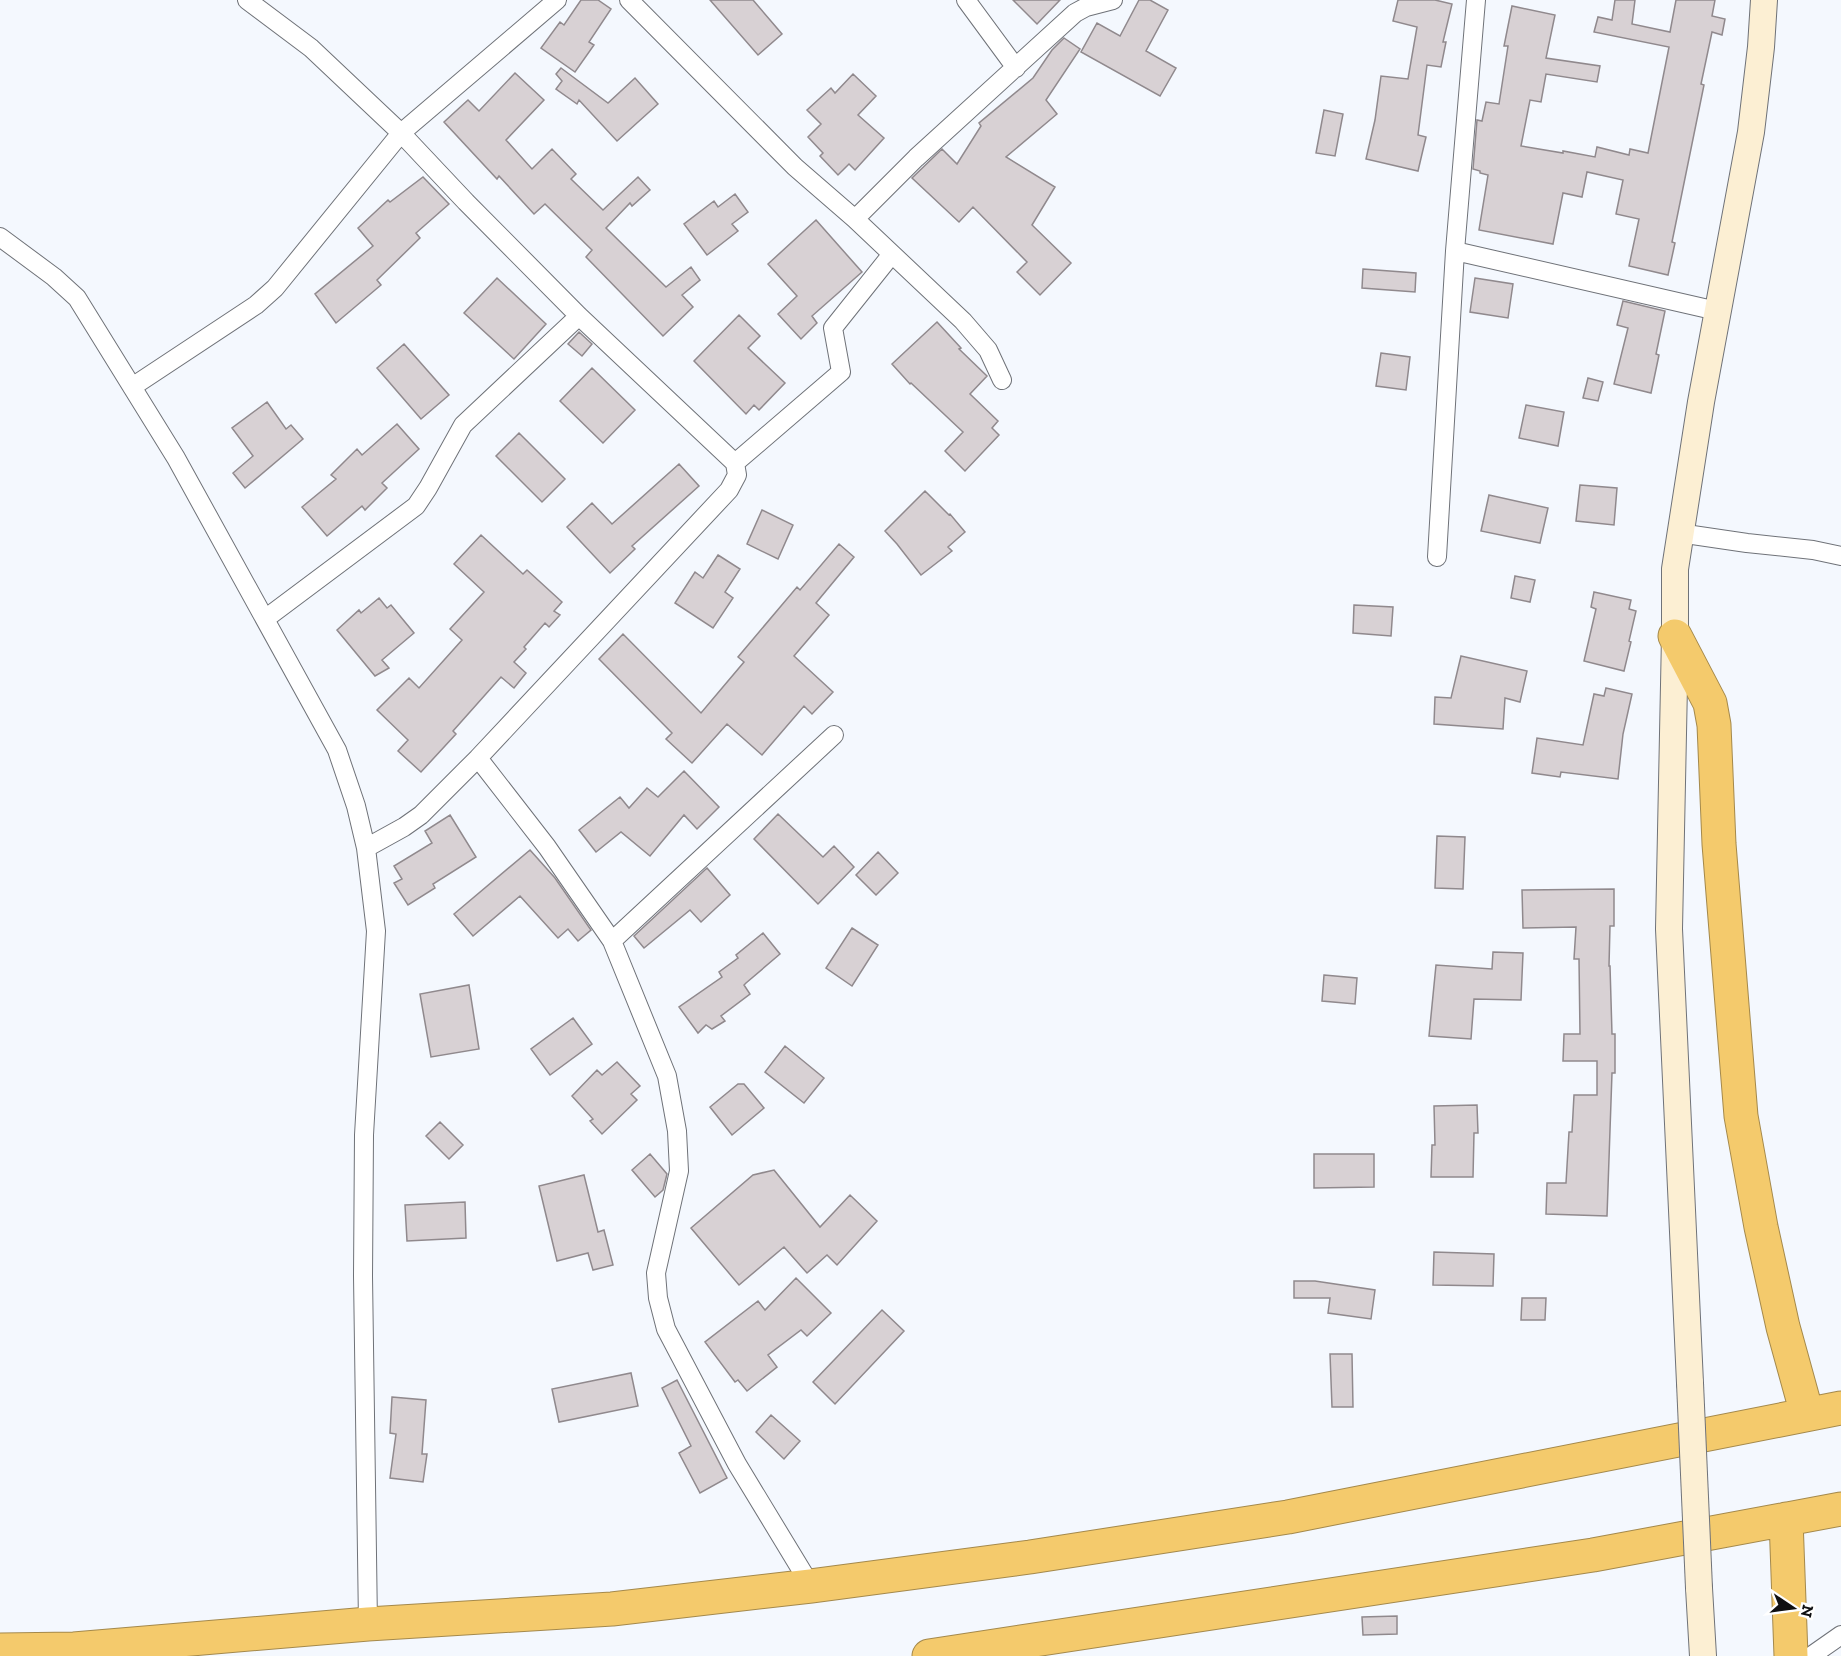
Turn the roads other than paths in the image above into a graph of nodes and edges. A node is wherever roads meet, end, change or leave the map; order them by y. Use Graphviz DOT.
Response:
graph roads {
  1 [pos="248,0"];
  2 [pos="557,0"];
  3 [pos="629,0"];
  4 [pos="966,0"];
  5 [pos="1113,0"];
  6 [pos="1476,0"];
  7 [pos="1764,0"];
  8 [pos="1016,68"];
  9 [pos="401,133"];
  10 [pos="855,219"];
  11 [pos="0,237"];
  12 [pos="1455,250"];
  13 [pos="892,254"];
  14 [pos="1717,311"];
  15 [pos="579,316"];
  16 [pos="1002,380"];
  17 [pos="132,387"];
  18 [pos="735,463"];
  19 [pos="1679,533"];
  20 [pos="1841,556"];
  21 [pos="1437,557"];
  22 [pos="265,619"];
  23 [pos="1675,636"];
  24 [pos="834,735"];
  25 [pos="478,758"];
  26 [pos="366,848"];
  27 [pos="612,941"];
  28 [pos="1841,1408"];
  29 [pos="1807,1413"];
  30 [pos="1841,1509"];
  31 [pos="1786,1519"];
  32 [pos="811,1586"];
  33 [pos="368,1624"];
  34 [pos="1841,1635"];
  35 [pos="0,1650"];
  36 [pos="929,1656"];
  37 [pos="1703,1656"];
  38 [pos="1791,1656"];
  39 [pos="1811,1656"];
  1 -- 9 [label="street"];
  2 -- 9 [label="street"];
  3 -- 10 [label="street"];
  4 -- 8 [label="street"];
  5 -- 8 [label="street"];
  6 -- 12 [label="street"];
  7 -- 14 [label="main road"];
  8 -- 10 [label="street"];
  9 -- 15 [label="street"];
  9 -- 17 [label="street"];
  10 -- 13 [label="street"];
  11 -- 17 [label="street"];
  12 -- 14 [label="street"];
  12 -- 21 [label="street"];
  13 -- 16 [label="street"];
  13 -- 18 [label="street"];
  14 -- 19 [label="main road"];
  15 -- 18 [label="street"];
  15 -- 22 [label="street"];
  17 -- 22 [label="street"];
  18 -- 25 [label="street"];
  19 -- 20 [label="street"];
  19 -- 23 [label="main road"];
  22 -- 26 [label="street"];
  23 -- 29 [label="highway"];
  23 -- 37 [label="main road, bridge"];
  24 -- 27 [label="street"];
  25 -- 26 [label="street"];
  25 -- 27 [label="street"];
  26 -- 33 [label="street"];
  27 -- 32 [label="street"];
  28 -- 29 [label="highway"];
  29 -- 32 [label="highway"];
  30 -- 31 [label="highway"];
  31 -- 36 [label="highway"];
  31 -- 38 [label="highway"];
  32 -- 33 [label="highway"];
  33 -- 35 [label="highway"];
  34 -- 39 [label="street"];
}
